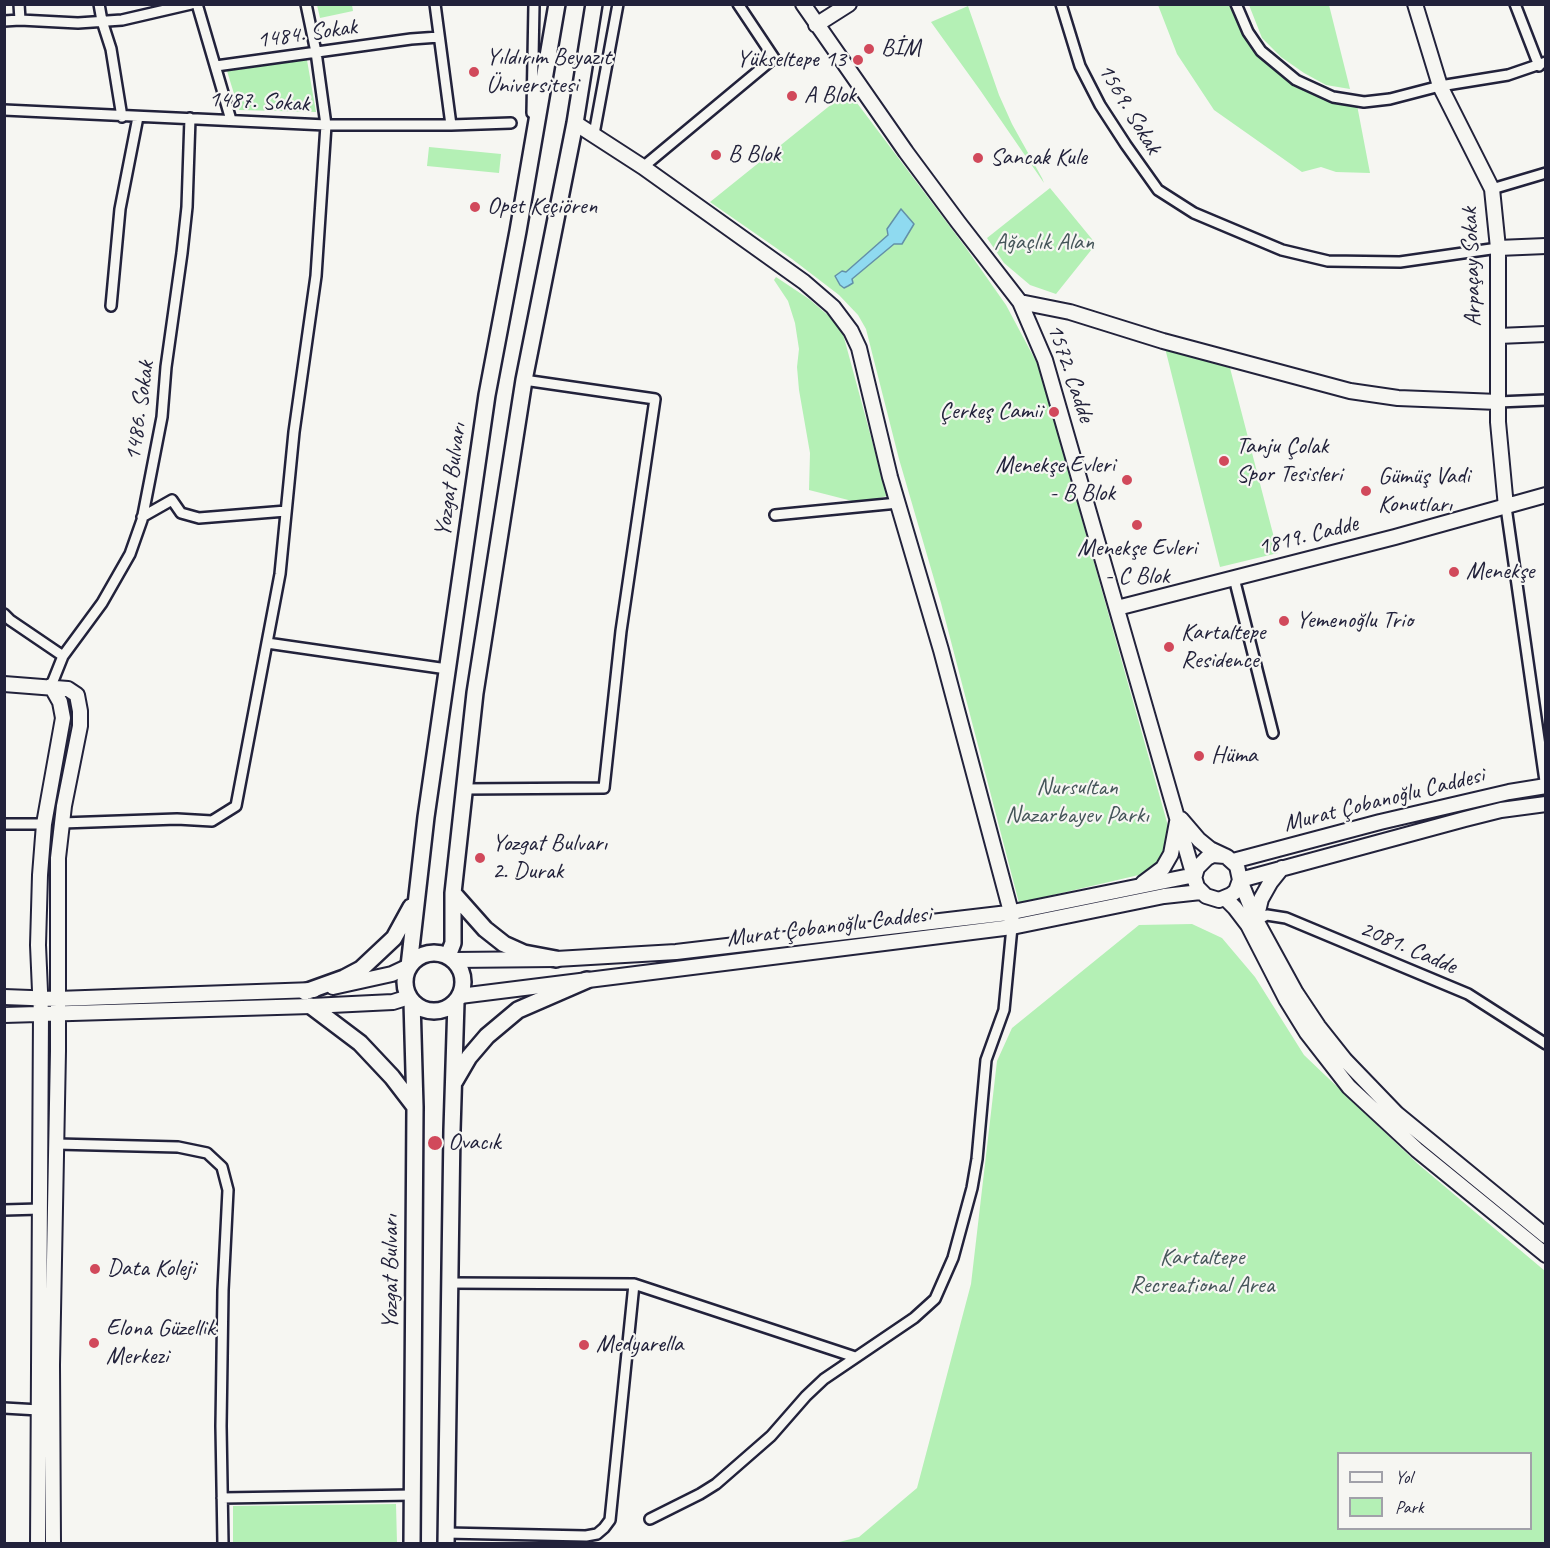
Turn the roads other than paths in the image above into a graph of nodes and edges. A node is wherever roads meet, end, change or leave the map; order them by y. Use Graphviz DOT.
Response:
graph roads {
  1 [pos="19,4"];
  2 [pos="99,4"];
  3 [pos="191,4"];
  4 [pos="197,4"];
  5 [pos="306,4"];
  6 [pos="435,4"];
  7 [pos="534,4"];
  8 [pos="557,4"];
  9 [pos="594,4"];
  10 [pos="618,4"];
  11 [pos="738,4"];
  12 [pos="802,4"];
  13 [pos="849,4"];
  14 [pos="1061,4"];
  15 [pos="1236,4"];
  16 [pos="1415,4"];
  17 [pos="1515,4"];
  18 [pos="21,20"];
  19 [pos="4,21"];
  20 [pos="102,21"];
  21 [pos="816,25"];
  22 [pos="439,37"];
  23 [pos="316,52"];
  24 [pos="1542,64"];
  25 [pos="216,66"];
  26 [pos="1440,86"];
  27 [pos="4,110"];
  28 [pos="122,117"];
  29 [pos="138,117"];
  30 [pos="190,118"];
  31 [pos="231,120"];
  32 [pos="511,123"];
  33 [pos="575,123"];
  34 [pos="326,124"];
  35 [pos="451,125"];
  36 [pos="594,134"];
  37 [pos="532,151"];
  38 [pos="643,167"];
  39 [pos="1545,173"];
  40 [pos="1492,189"];
  41 [pos="1545,246"];
  42 [pos="1498,248"];
  43 [pos="1020,302"];
  44 [pos="111,306"];
  45 [pos="1545,334"];
  46 [pos="1498,336"];
  47 [pos="524,380"];
  48 [pos="1545,400"];
  49 [pos="1497,402"];
  50 [pos="1545,495"];
  51 [pos="898,503"];
  52 [pos="1506,507"];
  53 [pos="286,511"];
  54 [pos="775,515"];
  55 [pos="142,517"];
  56 [pos="1234,578"];
  57 [pos="1117,608"];
  58 [pos="4,614"];
  59 [pos="267,643"];
  60 [pos="63,656"];
  61 [pos="447,669"];
  62 [pos="4,684"];
  63 [pos="51,686"];
  64 [pos="1273,734"];
  65 [pos="1545,787"];
  66 [pos="464,789"];
  67 [pos="1545,804"];
  68 [pos="1177,814"];
  69 [pos="62,823"];
  70 [pos="4,824"];
  71 [pos="44,824"];
  72 [pos="1230,859"];
  73 [pos="1281,868"];
  74 [pos="1195,875"];
  75 [pos="1240,880"];
  76 [pos="1138,886"];
  77 [pos="1201,892"];
  78 [pos="453,893"];
  79 [pos="416,896"];
  80 [pos="1225,898"];
  81 [pos="1011,912"];
  82 [pos="1252,923"];
  83 [pos="1012,927"];
  84 [pos="451,958"];
  85 [pos="556,959"];
  86 [pos="409,966"];
  87 [pos="587,980"];
  88 [pos="4,997"];
  89 [pos="40,999"];
  90 [pos="57,999"];
  91 [pos="308,999"];
  92 [pos="410,999"];
  93 [pos="458,999"];
  94 [pos="41,1014"];
  95 [pos="57,1014"];
  96 [pos="4,1015"];
  97 [pos="1545,1044"];
  98 [pos="453,1084"];
  99 [pos="415,1107"];
  100 [pos="56,1144"];
  101 [pos="39,1209"];
  102 [pos="4,1210"];
  103 [pos="1545,1236"];
  104 [pos="1545,1255"];
  105 [pos="451,1283"];
  106 [pos="634,1284"];
  107 [pos="855,1357"];
  108 [pos="4,1408"];
  109 [pos="39,1410"];
  110 [pos="412,1495"];
  111 [pos="222,1498"];
  112 [pos="650,1519"];
  113 [pos="446,1538"];
  114 [pos="38,1544"];
  115 [pos="52,1544"];
  116 [pos="223,1544"];
  117 [pos="412,1544"];
  1 -- 18 [label="street"];
  2 -- 20 [label="street"];
  3 -- 20 [label="street"];
  4 -- 25 [label="street"];
  5 -- 23 [label="street"];
  6 -- 22 [label="street"];
  7 -- 37 [label="street"];
  8 -- 37 [label="main road, Yozgat Bulvarı"];
  9 -- 33 [label="main road"];
  10 -- 36 [label="street"];
  11 -- 38 [label="street"];
  12 -- 21 [label="main road, 1572. Cadde"];
  13 -- 21 [label="main road"];
  14 -- 42 [label="street, 1569. Sokak"];
  15 -- 26 [label="street"];
  16 -- 26 [label="main road, Arpaçay Sokak"];
  17 -- 24 [label="street"];
  18 -- 19 [label="street"];
  18 -- 20 [label="street"];
  20 -- 28 [label="street"];
  21 -- 43 [label="main road, 1572. Cadde"];
  22 -- 23 [label="street, 1484. Sokak"];
  22 -- 35 [label="street"];
  23 -- 25 [label="street, 1484. Sokak"];
  23 -- 34 [label="street"];
  24 -- 26 [label="street"];
  25 -- 31 [label="street"];
  26 -- 40 [label="main road, Arpaçay Sokak"];
  27 -- 28 [label="street, 1487. Sokak"];
  28 -- 29 [label="street, 1487. Sokak"];
  29 -- 30 [label="street, 1487. Sokak"];
  29 -- 44 [label="street"];
  30 -- 31 [label="street, 1487. Sokak"];
  30 -- 55 [label="street, 1486. Sokak"];
  31 -- 34 [label="street, 1487. Sokak"];
  32 -- 35 [label="street, 1487. Sokak"];
  33 -- 36 [label="main road"];
  33 -- 47 [label="main road"];
  34 -- 35 [label="street, 1487. Sokak"];
  34 -- 53 [label="street"];
  36 -- 38 [label="main road"];
  37 -- 61 [label="main road, Yozgat Bulvarı"];
  38 -- 51 [label="main road"];
  39 -- 40 [label="street"];
  40 -- 42 [label="main road, Arpaçay Sokak"];
  41 -- 42 [label="main road"];
  42 -- 46 [label="main road, Arpaçay Sokak"];
  43 -- 49 [label="main road"];
  43 -- 57 [label="main road, 1572. Cadde"];
  45 -- 46 [label="main road"];
  46 -- 49 [label="main road, Arpaçay Sokak"];
  47 -- 66 [label="main road"];
  47 -- 66 [label="street"];
  48 -- 49 [label="street"];
  49 -- 52 [label="main road, Arpaçay Sokak"];
  50 -- 52 [label="main road, 1819. Cadde"];
  51 -- 54 [label="street"];
  51 -- 81 [label="main road"];
  52 -- 56 [label="main road, 1819. Cadde"];
  52 -- 65 [label="street"];
  53 -- 55 [label="street"];
  53 -- 59 [label="street"];
  55 -- 60 [label="street, 1486. Sokak"];
  56 -- 57 [label="main road, 1819. Cadde"];
  56 -- 64 [label="street"];
  57 -- 68 [label="main road, 1572. Cadde"];
  58 -- 60 [label="street"];
  59 -- 61 [label="street"];
  59 -- 69 [label="street"];
  60 -- 63 [label="street, 1486. Sokak"];
  61 -- 79 [label="main road, Yozgat Bulvarı"];
  62 -- 63 [label="main road"];
  63 -- 69 [label="main road"];
  63 -- 71 [label="main road"];
  65 -- 72 [label="main road, Murat Çobanoğlu Caddesi"];
  66 -- 78 [label="main road"];
  67 -- 73 [label="main road, Murat Çobanoğlu Caddesi"];
  68 -- 72 [label="main road"];
  68 -- 74 [label="main road, 1572. Cadde"];
  68 -- 76 [label="main road"];
  69 -- 90 [label="main road"];
  70 -- 71 [label="street"];
  71 -- 89 [label="main road"];
  72 -- 74 [label="main road"];
  72 -- 75 [label="main road"];
  73 -- 75 [label="main road, Murat Çobanoğlu Caddesi"];
  73 -- 82 [label="main road"];
  74 -- 76 [label="main road, Murat Çobanoğlu Caddesi"];
  74 -- 77 [label="main road"];
  75 -- 80 [label="main road"];
  75 -- 82 [label="main road"];
  76 -- 81 [label="main road, Murat Çobanoğlu Caddesi"];
  77 -- 80 [label="main road"];
  77 -- 83 [label="main road, Murat Çobanoğlu Caddesi"];
  78 -- 84 [label="main road"];
  78 -- 85 [label="main road"];
  79 -- 86 [label="main road, Yozgat Bulvarı"];
  79 -- 91 [label="main road"];
  80 -- 82 [label="main road"];
  81 -- 83 [label="main road"];
  81 -- 85 [label="main road, Murat Çobanoğlu Caddesi"];
  82 -- 97 [label="street, 2081. Cadde"];
  82 -- 103 [label="main road"];
  82 -- 104 [label="main road"];
  83 -- 87 [label="main road, Murat Çobanoğlu Caddesi"];
  83 -- 107 [label="street"];
  84 -- 85 [label="main road, Murat Çobanoğlu Caddesi"];
  84 -- 86 [label="main road"];
  84 -- 93 [label="main road"];
  86 -- 91 [label="main road"];
  86 -- 92 [label="main road"];
  87 -- 93 [label="main road, Murat Çobanoğlu Caddesi"];
  87 -- 98 [label="main road"];
  88 -- 89 [label="main road"];
  89 -- 90 [label="main road"];
  89 -- 94 [label="main road"];
  90 -- 91 [label="main road"];
  90 -- 95 [label="main road"];
  91 -- 92 [label="main road"];
  91 -- 95 [label="main road"];
  91 -- 99 [label="main road"];
  92 -- 93 [label="main road"];
  92 -- 99 [label="main road, Yozgat Bulvarı"];
  93 -- 98 [label="main road"];
  94 -- 95 [label="main road"];
  94 -- 96 [label="main road"];
  94 -- 101 [label="main road"];
  95 -- 100 [label="main road"];
  98 -- 105 [label="main road"];
  99 -- 110 [label="main road, Yozgat Bulvarı"];
  100 -- 111 [label="street"];
  100 -- 115 [label="main road"];
  101 -- 102 [label="street"];
  101 -- 109 [label="main road"];
  105 -- 106 [label="street"];
  105 -- 113 [label="main road"];
  106 -- 107 [label="street"];
  106 -- 113 [label="street"];
  107 -- 112 [label="street"];
  108 -- 109 [label="street"];
  109 -- 114 [label="main road"];
  110 -- 111 [label="street"];
  110 -- 117 [label="main road, Yozgat Bulvarı"];
  111 -- 116 [label="street"];
}
